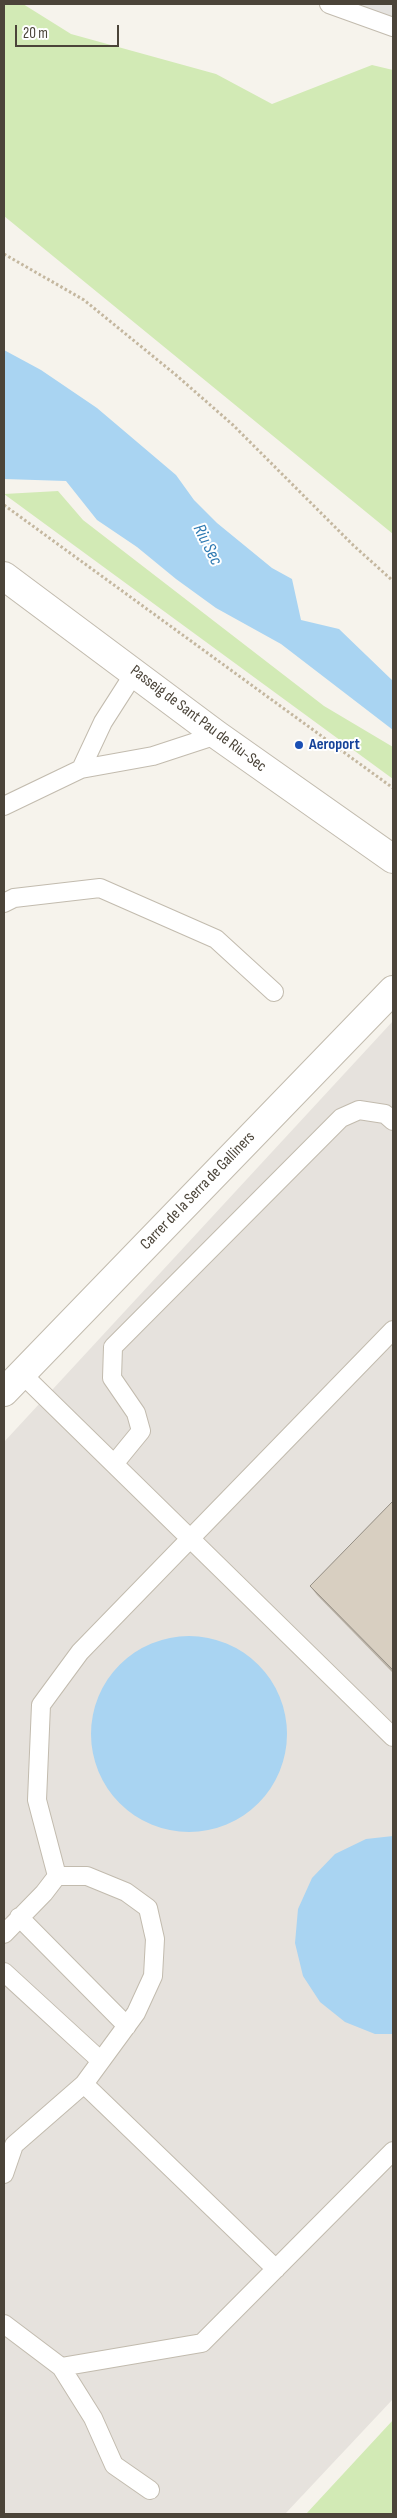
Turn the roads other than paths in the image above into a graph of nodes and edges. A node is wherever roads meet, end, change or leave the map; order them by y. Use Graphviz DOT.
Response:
graph roads {
  1 [pos="329,4"];
  2 [pos="393,27"];
  3 [pos="4,576"];
  4 [pos="135,672"];
  5 [pos="217,735"];
  6 [pos="81,770"];
  7 [pos="4,806"];
  8 [pos="393,859"];
  9 [pos="4,903"];
  10 [pos="393,990"];
  11 [pos="274,992"];
  12 [pos="393,1121"];
  13 [pos="393,1330"];
  14 [pos="9,1383"];
  15 [pos="114,1464"];
  16 [pos="190,1538"];
  17 [pos="393,1737"];
  18 [pos="57,1876"];
  19 [pos="19,1917"];
  20 [pos="4,1934"];
  21 [pos="4,1972"];
  22 [pos="126,2026"];
  23 [pos="101,2061"];
  24 [pos="84,2084"];
  25 [pos="393,2151"];
  26 [pos="4,2174"];
  27 [pos="276,2269"];
  28 [pos="4,2324"];
  29 [pos="61,2367"];
  30 [pos="150,2490"];
  1 -- 2 [label="lane"];
  3 -- 4 [label="street, Passeig de Sant Pau de Riu-Sec"];
  4 -- 5 [label="street, Passeig de Sant Pau de Riu-Sec"];
  4 -- 6 [label="lane"];
  5 -- 6 [label="lane"];
  5 -- 8 [label="street, Passeig de Sant Pau de Riu-Sec"];
  6 -- 7 [label="lane"];
  9 -- 11 [label="lane"];
  10 -- 14 [label="street, Carrer de la Serra de Galliners"];
  12 -- 15 [label="lane"];
  13 -- 16 [label="lane"];
  14 -- 15 [label="lane"];
  15 -- 16 [label="lane"];
  16 -- 17 [label="lane"];
  16 -- 18 [label="lane"];
  18 -- 19 [label="lane"];
  18 -- 22 [label="lane"];
  19 -- 20 [label="lane"];
  19 -- 22 [label="lane"];
  21 -- 23 [label="lane"];
  22 -- 23 [label="lane"];
  23 -- 24 [label="lane"];
  24 -- 26 [label="lane"];
  24 -- 27 [label="lane"];
  25 -- 27 [label="lane"];
  27 -- 29 [label="lane"];
  28 -- 29 [label="lane"];
  29 -- 30 [label="lane"];
}
